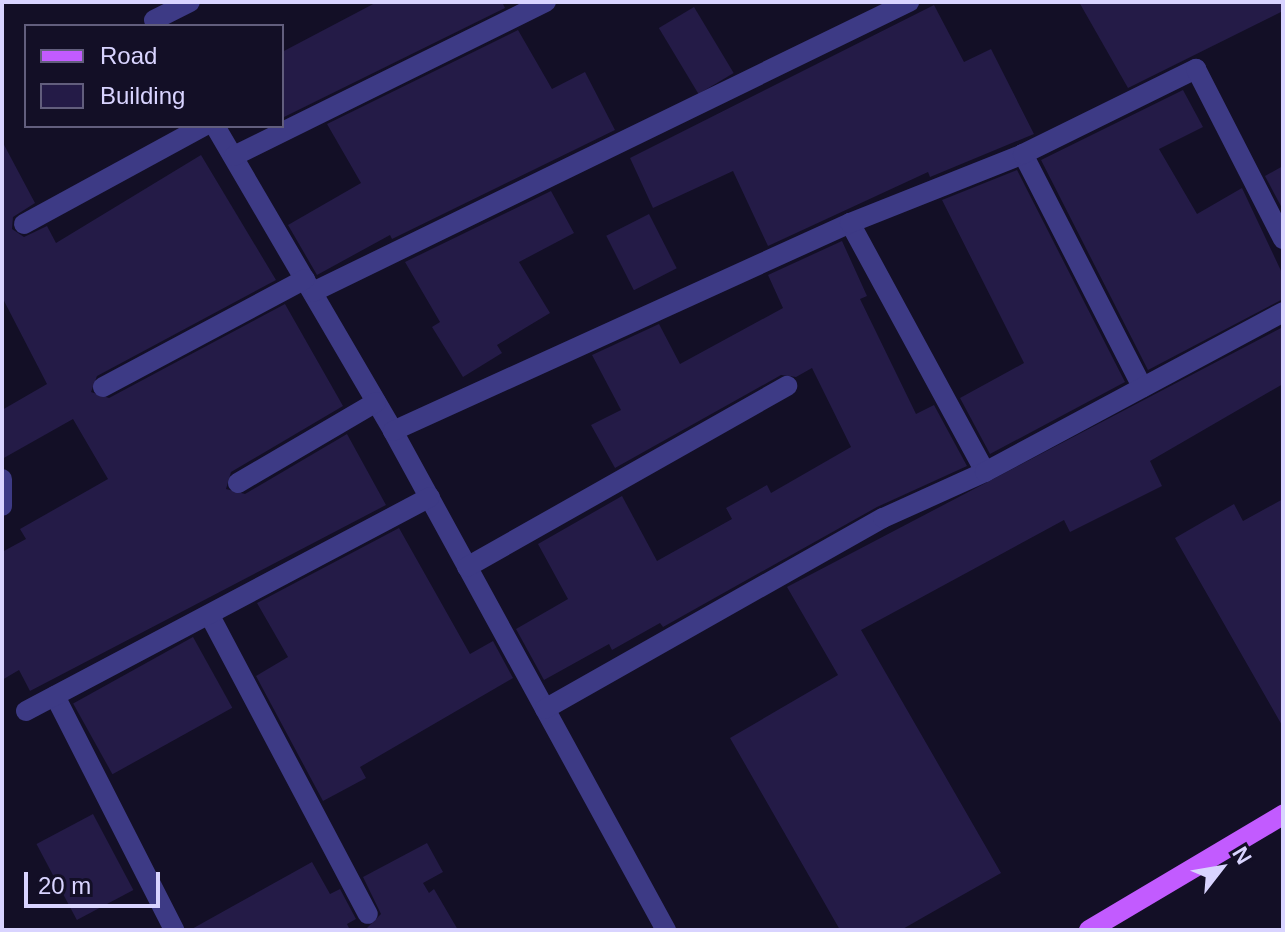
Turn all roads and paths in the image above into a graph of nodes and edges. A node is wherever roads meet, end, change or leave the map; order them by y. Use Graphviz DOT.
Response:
graph roads {
  1 [pos="190,2"];
  2 [pos="546,2"];
  3 [pos="909,2"];
  4 [pos="151,16"];
  5 [pos="200,128"];
  6 [pos="216,128"];
  7 [pos="1023,154"];
  8 [pos="234,156"];
  9 [pos="850,223"];
  10 [pos="24,224"];
  11 [pos="1283,239"];
  12 [pos="309,286"];
  13 [pos="1283,312"];
  14 [pos="787,386"];
  15 [pos="103,387"];
  16 [pos="1142,387"];
  17 [pos="376,402"];
  18 [pos="393,431"];
  19 [pos="985,472"];
  20 [pos="2,479"];
  21 [pos="238,483"];
  22 [pos="430,497"];
  23 [pos="2,506"];
  24 [pos="467,567"];
  25 [pos="210,616"];
  26 [pos="55,696"];
  27 [pos="545,709"];
  28 [pos="26,711"];
  29 [pos="1283,815"];
  30 [pos="368,914"];
  31 [pos="174,930"];
  32 [pos="666,930"];
  33 [pos="1089,930"];
  1 -- 4 [label="street"];
  2 -- 8 [label="street"];
  3 -- 12 [label="street"];
  5 -- 10 [label="street"];
  6 -- 8 [label="street"];
  7 -- 9 [label="street"];
  7 -- 11 [label="street"];
  7 -- 16 [label="street"];
  8 -- 12 [label="street"];
  9 -- 18 [label="street"];
  9 -- 19 [label="street"];
  12 -- 15 [label="street"];
  12 -- 17 [label="street"];
  13 -- 16 [label="street"];
  14 -- 24 [label="street"];
  16 -- 19 [label="street"];
  17 -- 18 [label="street"];
  17 -- 21 [label="street"];
  18 -- 22 [label="street"];
  19 -- 27 [label="street"];
  20 -- 23 [label="street"];
  22 -- 24 [label="street"];
  22 -- 25 [label="street"];
  24 -- 27 [label="street"];
  25 -- 26 [label="street"];
  25 -- 30 [label="street"];
  26 -- 28 [label="street"];
  26 -- 31 [label="street"];
  27 -- 32 [label="street"];
  29 -- 33 [label="main road"];
}
